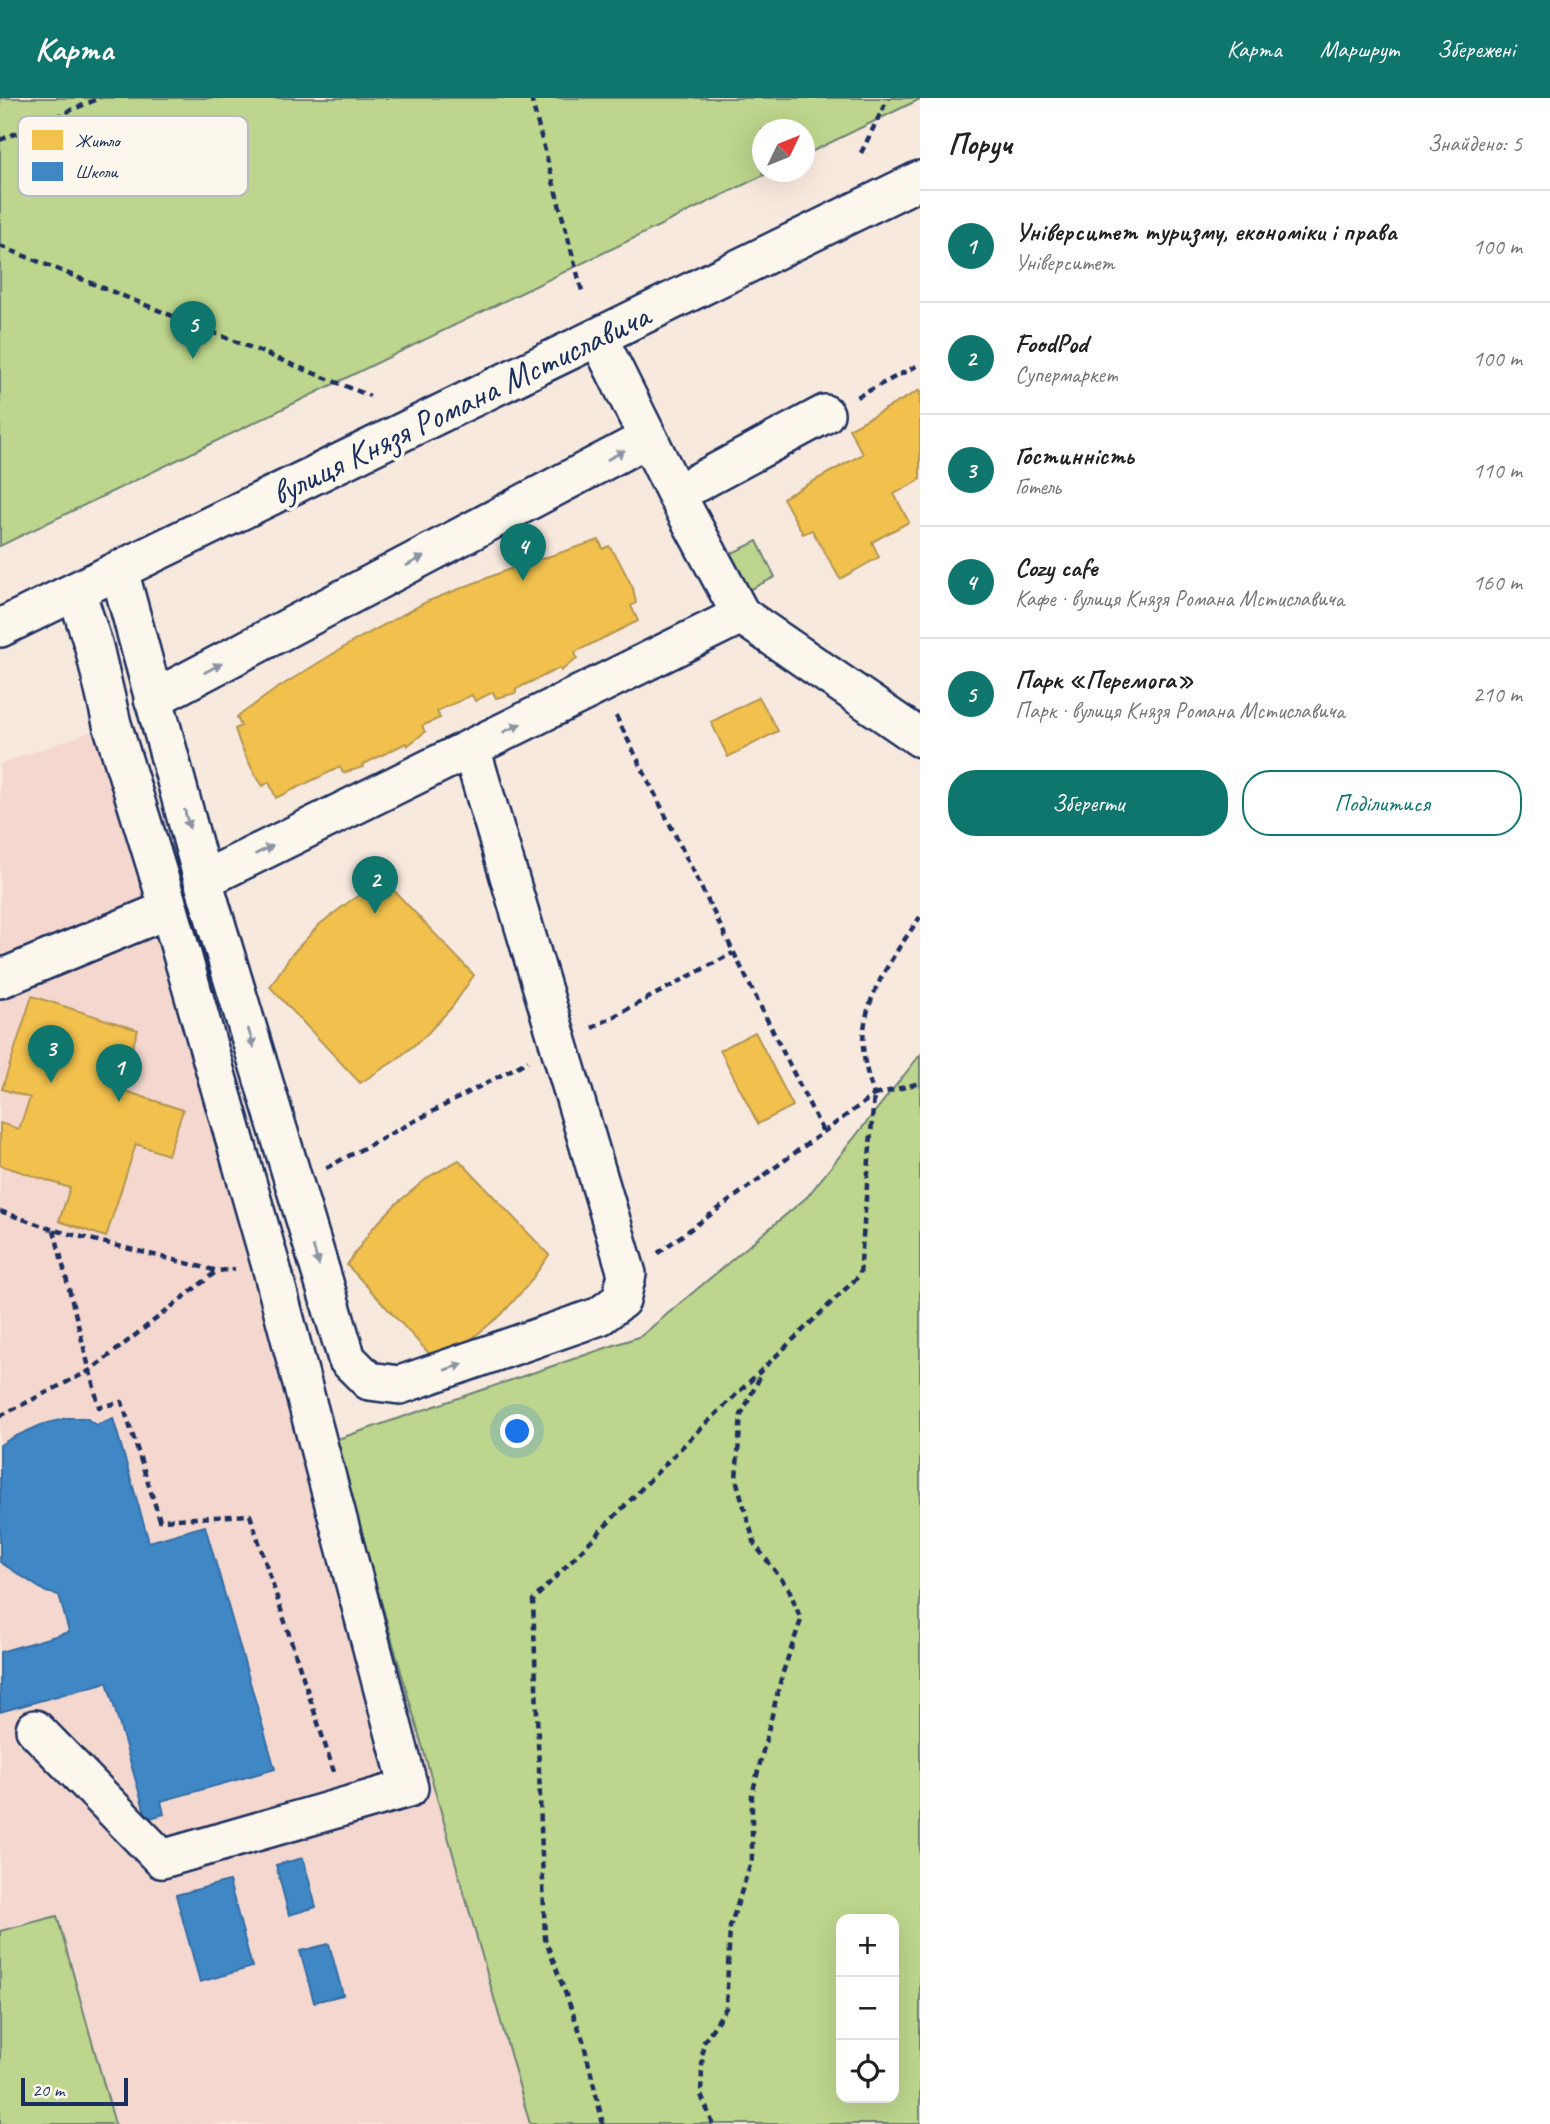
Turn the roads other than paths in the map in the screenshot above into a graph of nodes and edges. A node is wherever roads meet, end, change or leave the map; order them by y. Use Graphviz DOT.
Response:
graph roads {
  1 [pos="920,180"];
  2 [pos="598,337"];
  3 [pos="825,414"];
  4 [pos="648,438"];
  5 [pos="676,494"];
  6 [pos="119,570"];
  7 [pos="76,591"];
  8 [pos="728,622"];
  9 [pos="0,628"];
  10 [pos="153,699"];
  11 [pos="920,738"];
  12 [pos="471,748"];
  13 [pos="203,880"];
  14 [pos="169,908"];
  15 [pos="0,979"];
  16 [pos="35,1729"];
  1 -- 2 [label="street, вулиця Князя Романа Мстиславича"];
  2 -- 4 [label="street"];
  2 -- 6 [label="street, вулиця Князя Романа Мстиславича"];
  3 -- 5 [label="street"];
  4 -- 5 [label="street"];
  10 -- 4 [label="street, one-way"];
  5 -- 8 [label="street"];
  6 -- 7 [label="street, вулиця Князя Романа Мстиславича"];
  6 -- 10 [label="street"];
  7 -- 9 [label="street, вулиця Князя Романа Мстиславича"];
  7 -- 14 [label="street"];
  8 -- 11 [label="street"];
  12 -- 8 [label="street, one-way"];
  10 -- 13 [label="street, one-way"];
  13 -- 12 [label="street, one-way"];
  13 -- 12 [label="street, one-way"];
  14 -- 15 [label="street"];
  14 -- 16 [label="street"];
}
